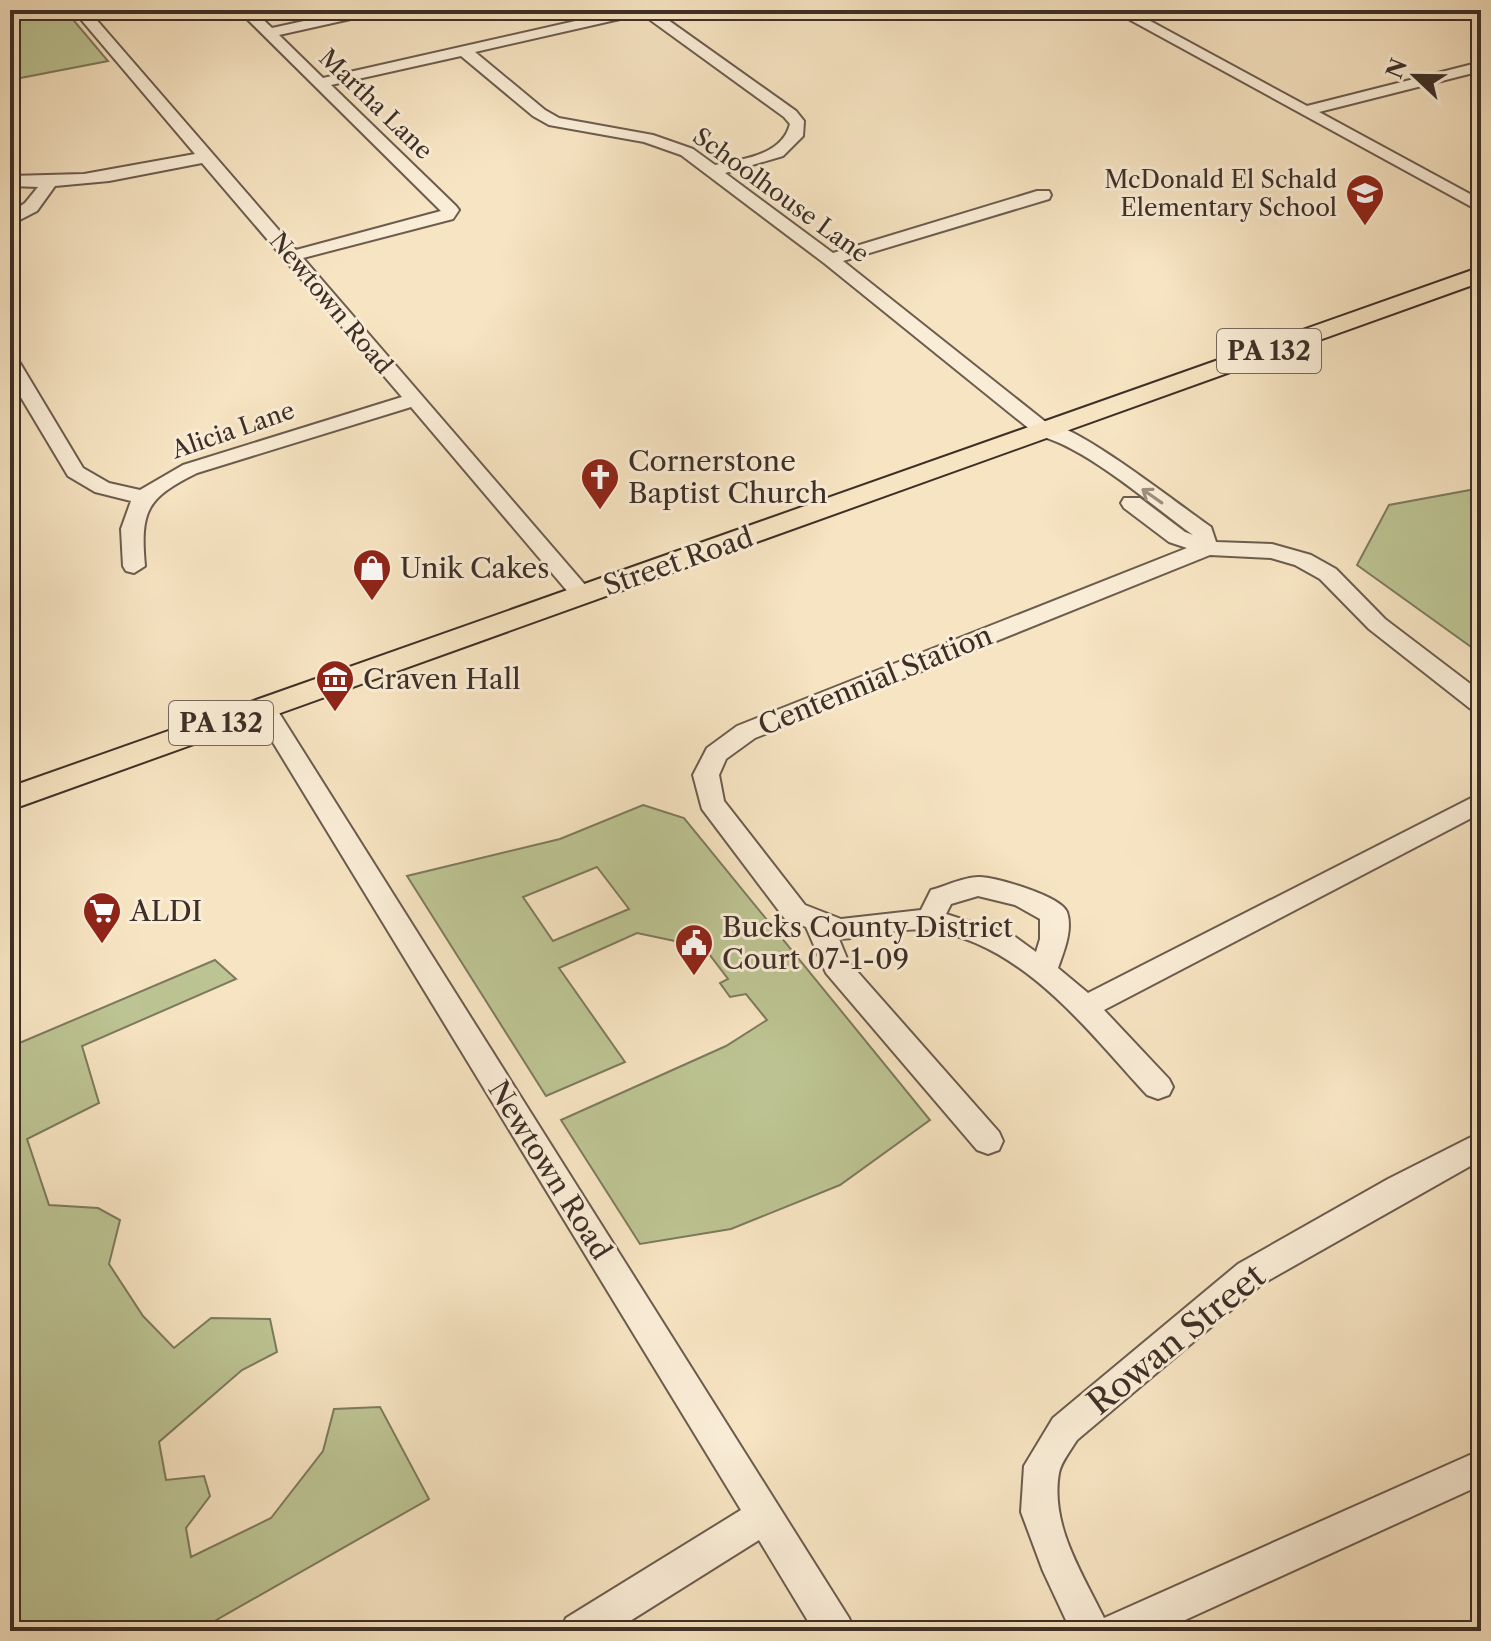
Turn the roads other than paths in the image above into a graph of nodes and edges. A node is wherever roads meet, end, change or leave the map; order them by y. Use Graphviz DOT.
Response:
graph roads {
  1 [pos="245,10"];
  2 [pos="373,10"];
  3 [pos="644,10"];
  4 [pos="1119,10"];
  5 [pos="88,11"];
  6 [pos="268,33"];
  7 [pos="464,51"];
  8 [pos="1481,66"];
  9 [pos="320,83"];
  10 [pos="1305,111"];
  11 [pos="206,157"];
  12 [pos="711,171"];
  13 [pos="10,181"];
  14 [pos="49,183"];
  15 [pos="1481,188"];
  16 [pos="1459,194"];
  17 [pos="1043,195"];
  18 [pos="1481,207"];
  19 [pos="10,220"];
  20 [pos="292,256"];
  21 [pos="830,259"];
  22 [pos="1481,274"];
  23 [pos="10,363"];
  24 [pos="413,400"];
  25 [pos="1046,430"];
  26 [pos="144,497"];
  27 [pos="1207,548"];
  28 [pos="134,566"];
  29 [pos="582,594"];
  30 [pos="1481,704"];
  31 [pos="264,708"];
  32 [pos="10,799"];
  33 [pos="1481,802"];
  34 [pos="930,919"];
  35 [pos="817,920"];
  36 [pos="1043,970"];
  37 [pos="1085,1007"];
  38 [pos="1158,1087"];
  39 [pos="988,1141"];
  40 [pos="1481,1145"];
  41 [pos="1481,1467"];
  42 [pos="763,1517"];
  43 [pos="579,1631"];
  44 [pos="836,1631"];
  45 [pos="1091,1631"];
  46 [pos="1118,1631"];
  1 -- 6 [label="street, Martha Lane"];
  2 -- 6 [label="street"];
  3 -- 7 [label="street"];
  3 -- 12 [label="street"];
  4 -- 10 [label="street"];
  5 -- 11 [label="street, Newtown Road"];
  6 -- 9 [label="street, Martha Lane"];
  7 -- 9 [label="street"];
  7 -- 12 [label="street, Schoolhouse Lane"];
  8 -- 10 [label="street"];
  9 -- 20 [label="street, Martha Lane"];
  10 -- 16 [label="street"];
  11 -- 14 [label="street"];
  11 -- 20 [label="street, Newtown Road"];
  12 -- 21 [label="street, Schoolhouse Lane"];
  13 -- 14 [label="street"];
  14 -- 19 [label="street"];
  15 -- 16 [label="street"];
  16 -- 18 [label="street"];
  17 -- 21 [label="street"];
  20 -- 24 [label="street, Newtown Road"];
  21 -- 25 [label="street, Schoolhouse Lane"];
  22 -- 25 [label="main road, Street Road / PA 132"];
  23 -- 26 [label="street"];
  24 -- 26 [label="street, Alicia Lane"];
  24 -- 29 [label="street, Newtown Road"];
  25 -- 27 [label="street, Schoolhouse Lane"];
  25 -- 29 [label="main road, Street Road / PA 132"];
  26 -- 28 [label="street"];
  27 -- 30 [label="street, Centennial Station"];
  27 -- 35 [label="street, Centennial Station"];
  29 -- 31 [label="main road, Street Road / PA 132"];
  31 -- 32 [label="main road, Street Road / PA 132"];
  31 -- 42 [label="street, Newtown Road"];
  33 -- 37 [label="street"];
  34 -- 35 [label="street, Centennial Station"];
  34 -- 36 [label="street, Centennial Station"];
  34 -- 36 [label="street"];
  35 -- 39 [label="street"];
  36 -- 37 [label="street, Centennial Station"];
  37 -- 38 [label="street, Centennial Station"];
  40 -- 45 [label="street, Rowan Street"];
  41 -- 46 [label="street"];
  42 -- 43 [label="street"];
  42 -- 44 [label="street, Newtown Road"];
}
